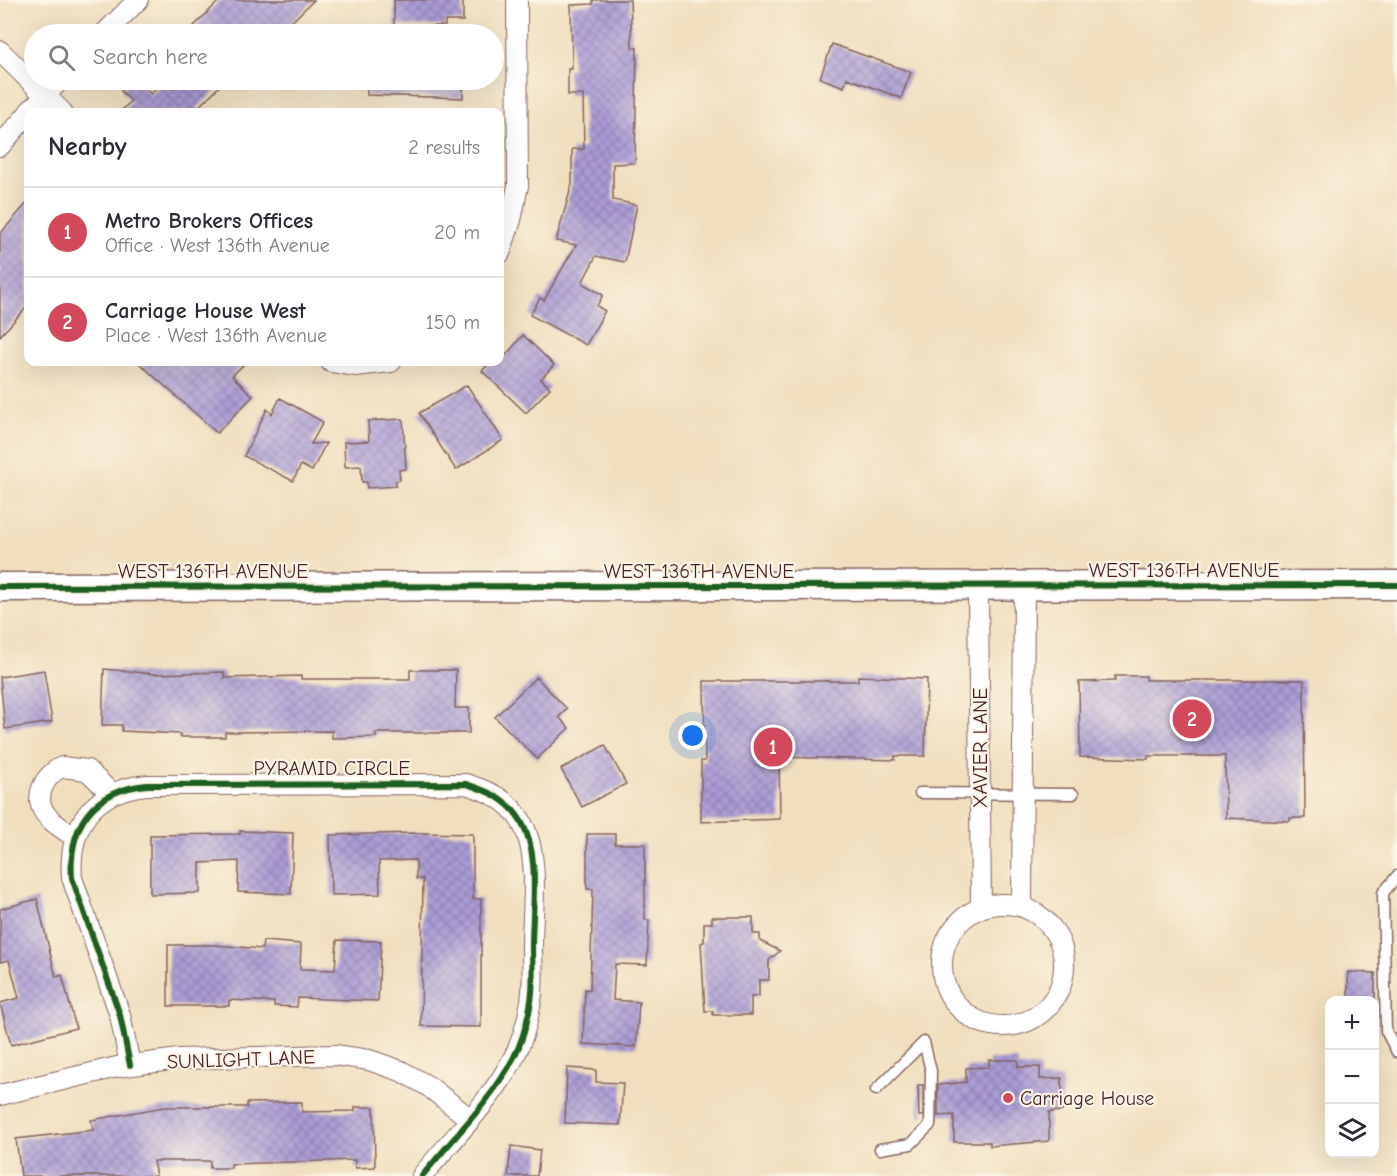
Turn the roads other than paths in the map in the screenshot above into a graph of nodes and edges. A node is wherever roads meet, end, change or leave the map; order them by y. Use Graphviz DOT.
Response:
graph roads {
  1 [pos="138,0"];
  2 [pos="517,0"];
  3 [pos="114,24"];
  4 [pos="0,51"];
  5 [pos="24,74"];
  6 [pos="40,90"];
  7 [pos="50,90"];
  8 [pos="45,95"];
  9 [pos="33,108"];
  10 [pos="58,108"];
  11 [pos="24,119"];
  12 [pos="0,146"];
  13 [pos="504,242"];
  14 [pos="1397,585"];
  15 [pos="0,587"];
  16 [pos="1024,587"];
  17 [pos="978,588"];
  18 [pos="920,793"];
  19 [pos="112,794"];
  20 [pos="981,794"];
  21 [pos="1022,794"];
  22 [pos="1073,794"];
  23 [pos="75,837"];
  24 [pos="1397,876"];
  25 [pos="1022,907"];
  26 [pos="981,908"];
  27 [pos="1397,1052"];
  28 [pos="130,1065"];
  29 [pos="876,1090"];
  30 [pos="0,1095"];
  31 [pos="469,1118"];
  32 [pos="879,1149"];
  33 [pos="422,1176"];
  1 -- 3 [label="street"];
  2 -- 13 [label="street"];
  4 -- 5 [label="street"];
  6 -- 8 [label="street"];
  7 -- 8 [label="street"];
  8 -- 9 [label="street"];
  8 -- 10 [label="street"];
  11 -- 12 [label="street"];
  14 -- 16 [label="main road, WEST 136TH AVENUE"];
  15 -- 17 [label="main road, WEST 136TH AVENUE"];
  16 -- 17 [label="main road, WEST 136TH AVENUE"];
  16 -- 21 [label="street"];
  17 -- 20 [label="street, XAVIER LANE"];
  18 -- 20 [label="lane"];
  19 -- 23 [label="street, PYRAMID CIRCLE"];
  19 -- 23 [label="street"];
  19 -- 31 [label="street, PYRAMID CIRCLE"];
  20 -- 21 [label="lane"];
  20 -- 26 [label="street, XAVIER LANE"];
  21 -- 22 [label="lane"];
  21 -- 25 [label="street"];
  23 -- 28 [label="street, PYRAMID CIRCLE"];
  24 -- 27 [label="lane"];
  25 -- 26 [label="street"];
  25 -- 26 [label="street"];
  28 -- 30 [label="street, SUNLIGHT LANE"];
  28 -- 31 [label="street, SUNLIGHT LANE"];
  29 -- 32 [label="lane"];
  31 -- 33 [label="street, PYRAMID CIRCLE"];
}
